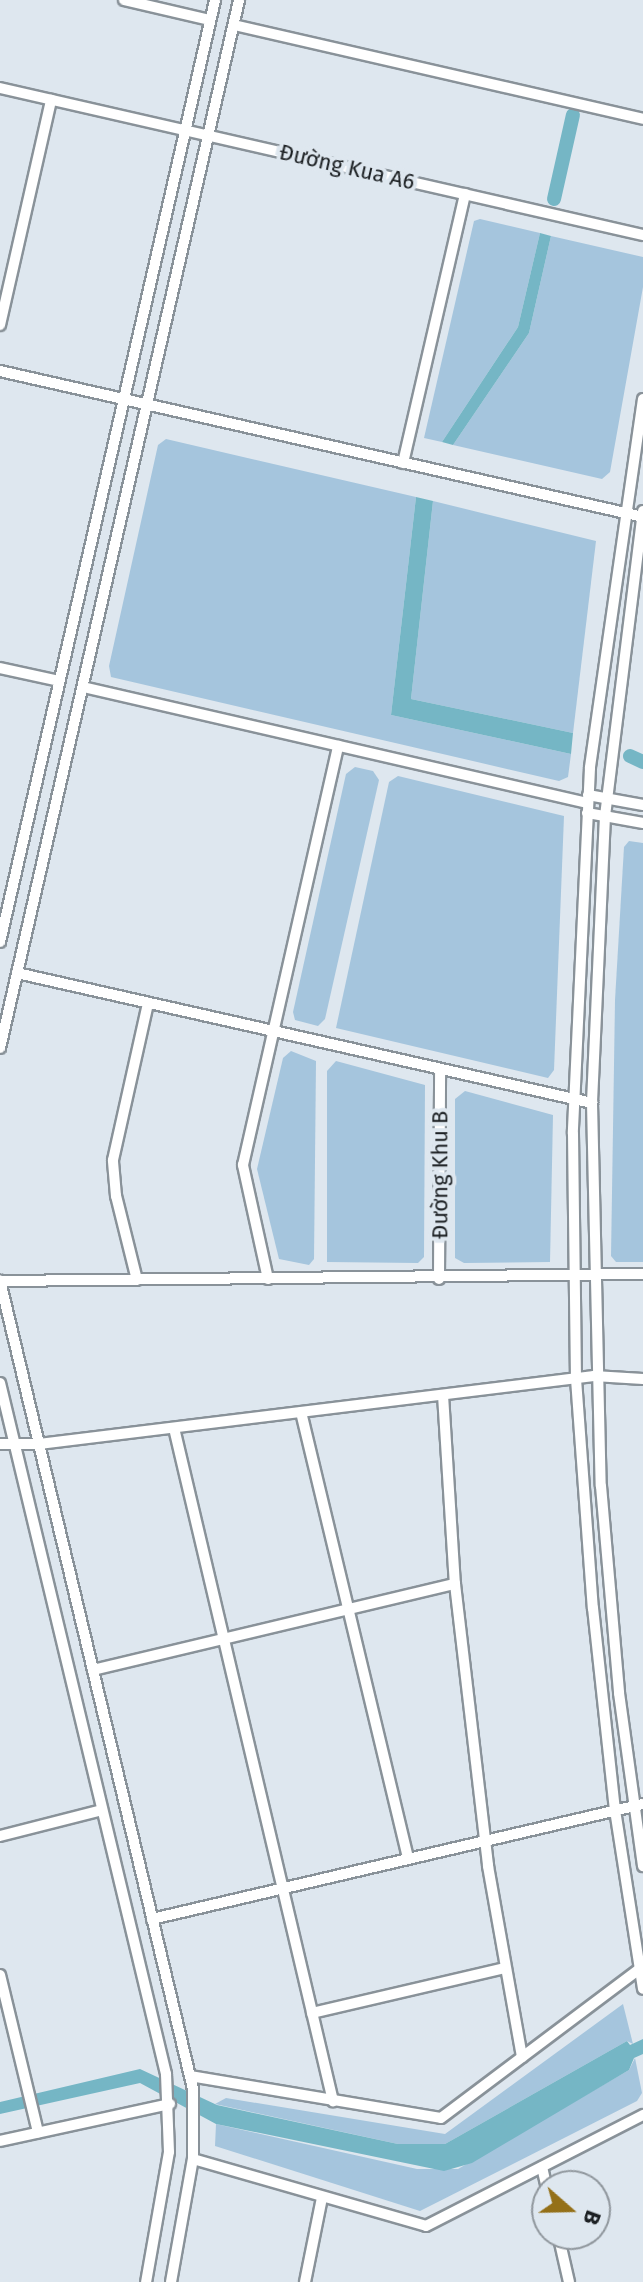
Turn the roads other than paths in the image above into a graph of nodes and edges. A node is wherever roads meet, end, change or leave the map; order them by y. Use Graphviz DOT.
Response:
graph roads {
  1 [pos="124,0"];
  2 [pos="215,0"];
  3 [pos="239,0"];
  4 [pos="210,20"];
  5 [pos="234,25"];
  6 [pos="0,88"];
  7 [pos="51,100"];
  8 [pos="643,119"];
  9 [pos="184,130"];
  10 [pos="208,135"];
  11 [pos="465,194"];
  12 [pos="643,235"];
  13 [pos="0,325"];
  14 [pos="0,371"];
  15 [pos="124,399"];
  16 [pos="643,399"];
  17 [pos="146,404"];
  18 [pos="403,463"];
  19 [pos="643,511"];
  20 [pos="624,513"];
  21 [pos="642,517"];
  22 [pos="0,668"];
  23 [pos="59,681"];
  24 [pos="83,687"];
  25 [pos="338,746"];
  26 [pos="607,798"];
  27 [pos="588,803"];
  28 [pos="643,805"];
  29 [pos="605,816"];
  30 [pos="643,823"];
  31 [pos="0,942"];
  32 [pos="17,973"];
  33 [pos="148,1003"];
  34 [pos="273,1031"];
  35 [pos="0,1048"];
  36 [pos="440,1069"];
  37 [pos="573,1099"];
  38 [pos="592,1103"];
  39 [pos="643,1274"];
  40 [pos="592,1275"];
  41 [pos="574,1276"];
  42 [pos="268,1279"];
  43 [pos="439,1279"];
  44 [pos="137,1280"];
  45 [pos="0,1281"];
  46 [pos="594,1376"];
  47 [pos="576,1379"];
  48 [pos="643,1379"];
  49 [pos="0,1383"];
  50 [pos="443,1395"];
  51 [pos="301,1412"];
  52 [pos="174,1428"];
  53 [pos="14,1442"];
  54 [pos="0,1444"];
  55 [pos="39,1444"];
  56 [pos="455,1584"];
  57 [pos="348,1609"];
  58 [pos="224,1639"];
  59 [pos="93,1670"];
  60 [pos="638,1805"];
  61 [pos="102,1810"];
  62 [pos="615,1810"];
  63 [pos="0,1836"];
  64 [pos="485,1841"];
  65 [pos="408,1858"];
  66 [pos="643,1866"];
  67 [pos="283,1889"];
  68 [pos="152,1919"];
  69 [pos="505,1968"];
  70 [pos="641,1968"];
  71 [pos="0,1975"];
  72 [pos="643,1989"];
  73 [pos="312,2013"];
  74 [pos="522,2057"];
  75 [pos="190,2076"];
  76 [pos="333,2101"];
  77 [pos="170,2104"];
  78 [pos="643,2115"];
  79 [pos="38,2132"];
  80 [pos="0,2141"];
  81 [pos="193,2159"];
  82 [pos="542,2167"];
  83 [pos="543,2170"];
  84 [pos="322,2198"];
  85 [pos="562,2250"];
  86 [pos="146,2282"];
  87 [pos="171,2282"];
  88 [pos="305,2282"];
  89 [pos="569,2282"];
  1 -- 4 [label="street"];
  2 -- 4 [label="street"];
  3 -- 5 [label="street"];
  4 -- 9 [label="street"];
  5 -- 8 [label="street"];
  5 -- 10 [label="street"];
  6 -- 7 [label="street, Đường Kua A6"];
  7 -- 9 [label="street, Đường Kua A6"];
  7 -- 13 [label="street"];
  9 -- 10 [label="street, Đường Kua A6"];
  9 -- 15 [label="street"];
  10 -- 11 [label="street, Đường Kua A6"];
  10 -- 17 [label="street"];
  11 -- 12 [label="street, Đường Kua A6"];
  11 -- 18 [label="street"];
  14 -- 15 [label="street"];
  15 -- 17 [label="street"];
  15 -- 23 [label="street"];
  16 -- 20 [label="street"];
  17 -- 18 [label="street"];
  17 -- 24 [label="street"];
  18 -- 20 [label="street"];
  19 -- 21 [label="street"];
  20 -- 21 [label="street"];
  20 -- 27 [label="street"];
  21 -- 26 [label="street"];
  22 -- 23 [label="street"];
  23 -- 31 [label="street"];
  24 -- 25 [label="street"];
  24 -- 32 [label="street"];
  25 -- 27 [label="street"];
  25 -- 34 [label="street"];
  26 -- 27 [label="street"];
  26 -- 28 [label="street"];
  26 -- 29 [label="street"];
  27 -- 29 [label="street"];
  27 -- 37 [label="street"];
  29 -- 30 [label="street"];
  29 -- 38 [label="street"];
  32 -- 33 [label="street"];
  32 -- 35 [label="street"];
  33 -- 34 [label="street"];
  33 -- 44 [label="street"];
  34 -- 36 [label="street"];
  34 -- 42 [label="street"];
  36 -- 37 [label="street"];
  36 -- 43 [label="street, Đường Khu B"];
  37 -- 38 [label="street"];
  37 -- 41 [label="street"];
  38 -- 40 [label="street"];
  39 -- 40 [label="street"];
  40 -- 41 [label="street"];
  40 -- 46 [label="street"];
  41 -- 43 [label="street"];
  41 -- 47 [label="street"];
  42 -- 43 [label="street"];
  42 -- 44 [label="street"];
  44 -- 45 [label="street"];
  45 -- 55 [label="street"];
  46 -- 47 [label="street"];
  46 -- 48 [label="street"];
  46 -- 60 [label="street"];
  47 -- 50 [label="street"];
  47 -- 62 [label="street"];
  49 -- 53 [label="street"];
  50 -- 51 [label="street"];
  50 -- 56 [label="street"];
  51 -- 52 [label="street"];
  51 -- 57 [label="street"];
  52 -- 55 [label="street"];
  52 -- 58 [label="street"];
  53 -- 54 [label="street"];
  53 -- 55 [label="street"];
  53 -- 61 [label="street"];
  55 -- 59 [label="street"];
  56 -- 57 [label="street"];
  56 -- 64 [label="street"];
  57 -- 58 [label="street"];
  57 -- 65 [label="street"];
  58 -- 59 [label="street"];
  58 -- 67 [label="street"];
  59 -- 68 [label="street"];
  60 -- 62 [label="street"];
  60 -- 66 [label="street"];
  61 -- 63 [label="street"];
  61 -- 77 [label="street"];
  62 -- 64 [label="street"];
  62 -- 70 [label="street"];
  64 -- 65 [label="street"];
  64 -- 69 [label="street"];
  65 -- 67 [label="street"];
  67 -- 68 [label="street"];
  67 -- 73 [label="street"];
  68 -- 75 [label="street"];
  69 -- 73 [label="street"];
  69 -- 74 [label="street"];
  70 -- 72 [label="street"];
  70 -- 74 [label="street"];
  71 -- 79 [label="street"];
  73 -- 76 [label="street"];
  74 -- 76 [label="street"];
  75 -- 76 [label="street"];
  75 -- 81 [label="street"];
  77 -- 79 [label="street"];
  77 -- 86 [label="street"];
  78 -- 82 [label="street"];
  79 -- 80 [label="street"];
  81 -- 84 [label="street"];
  81 -- 87 [label="street"];
  82 -- 83 [label="street"];
  82 -- 84 [label="street"];
  84 -- 88 [label="street"];
  85 -- 89 [label="street"];
}
